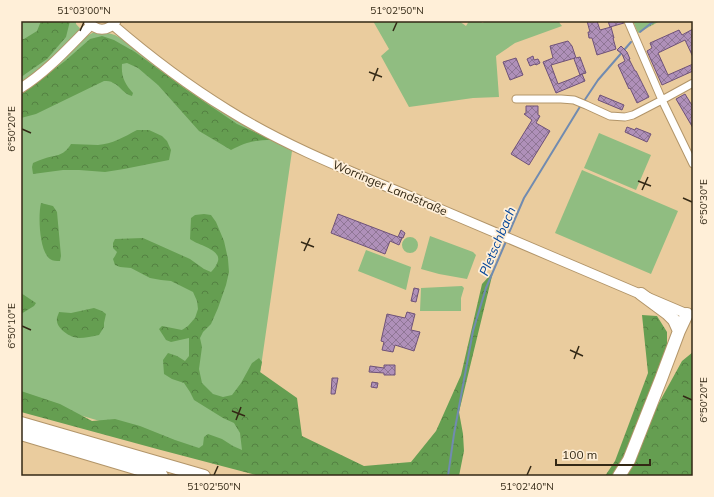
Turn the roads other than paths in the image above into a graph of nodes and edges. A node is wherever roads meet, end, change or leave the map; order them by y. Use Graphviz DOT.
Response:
graph roads {
  1 [pos="628,21"];
  2 [pos="90,23"];
  3 [pos="115,23"];
  4 [pos="693,82"];
  5 [pos="21,88"];
  6 [pos="516,98"];
  7 [pos="662,100"];
  8 [pos="693,164"];
  9 [pos="642,294"];
  10 [pos="687,314"];
  11 [pos="679,331"];
  12 [pos="21,423"];
  13 [pos="21,434"];
  14 [pos="158,475"];
  15 [pos="204,476"];
  16 [pos="619,476"];
  1 -- 7 [label="street"];
  2 -- 3 [label="main road"];
  2 -- 5 [label="main road"];
  3 -- 9 [label="main road, Worringer Landstraße"];
  4 -- 7 [label="street"];
  6 -- 7 [label="street"];
  7 -- 8 [label="street"];
  9 -- 10 [label="main road, Worringer Landstraße"];
  9 -- 11 [label="highway"];
  10 -- 11 [label="highway"];
  11 -- 16 [label="highway"];
  12 -- 15 [label="highway"];
  13 -- 14 [label="highway"];
}
